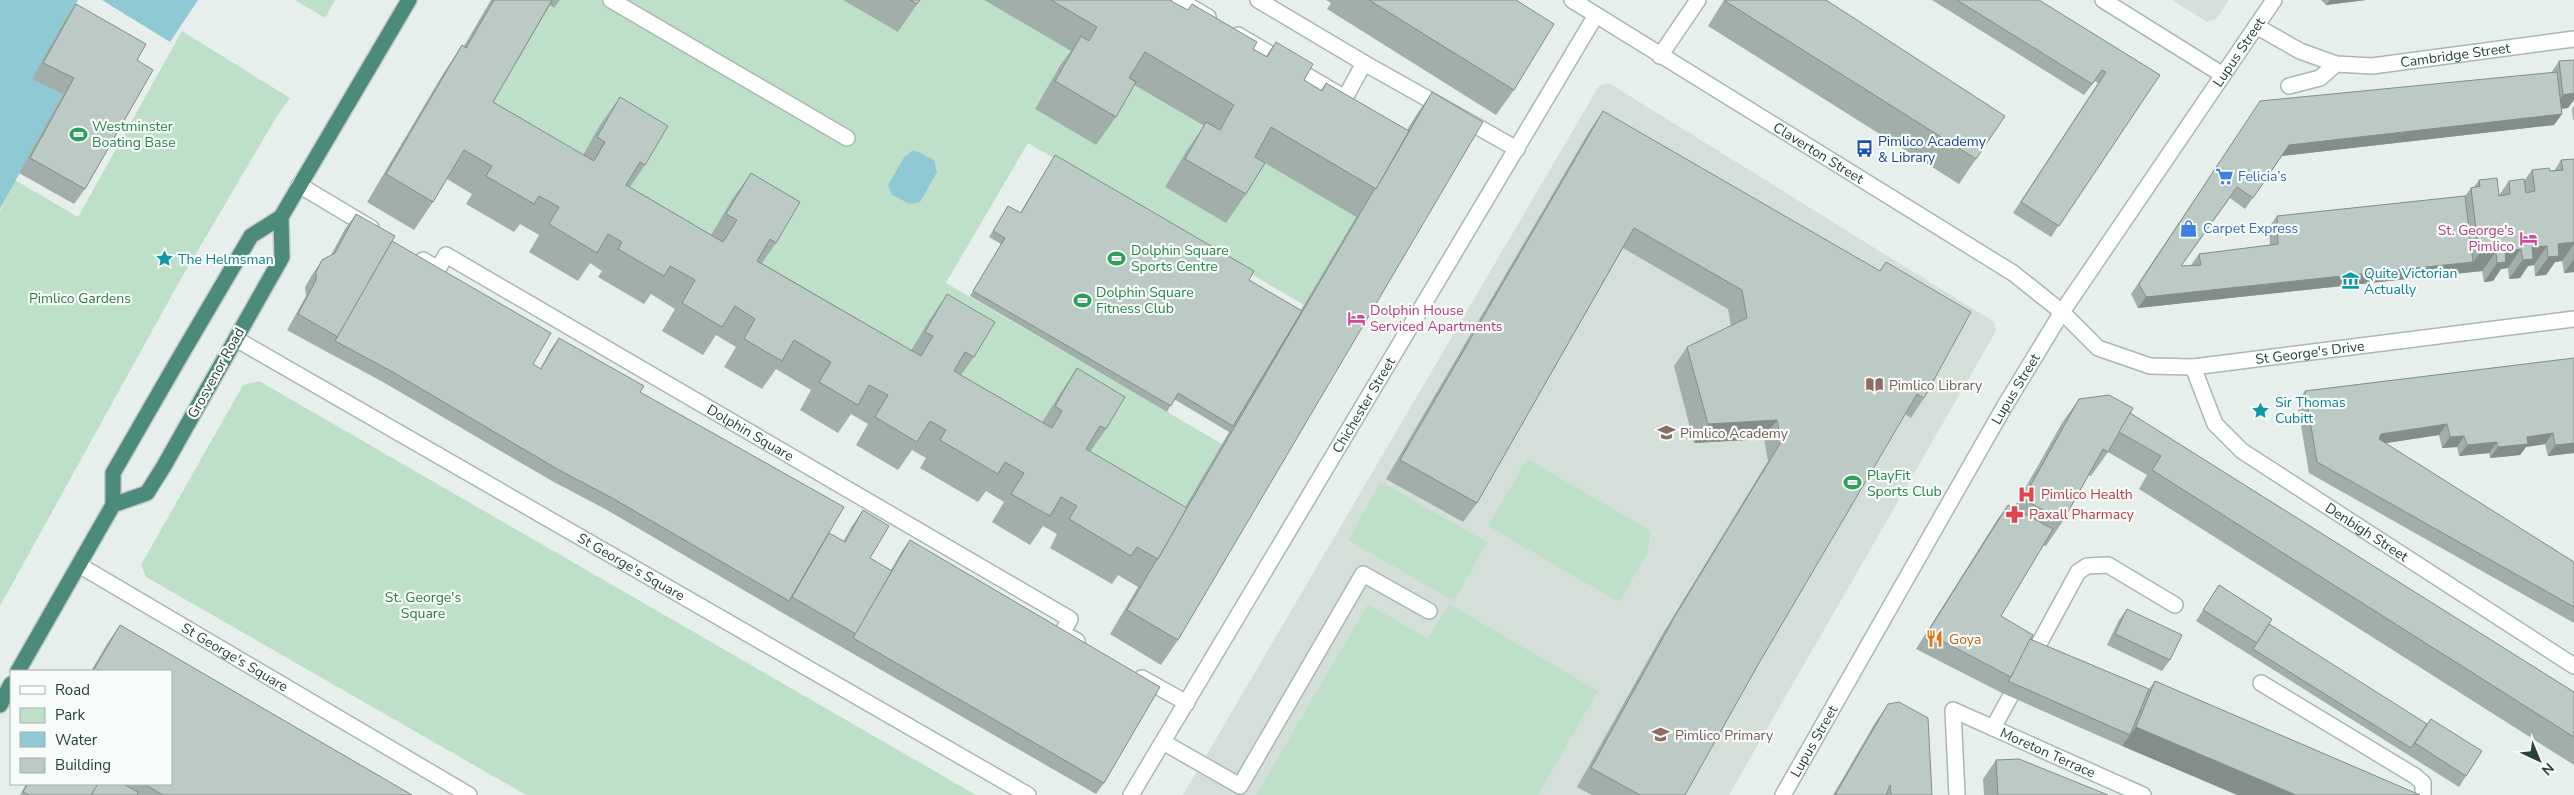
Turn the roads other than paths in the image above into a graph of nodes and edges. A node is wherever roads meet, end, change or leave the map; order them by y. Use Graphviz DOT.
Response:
graph roads {
  1 [pos="409,0"];
  2 [pos="611,0"];
  3 [pos="1179,0"];
  4 [pos="1258,0"];
  5 [pos="1572,0"];
  6 [pos="1698,0"];
  7 [pos="2103,0"];
  8 [pos="2274,0"];
  9 [pos="1596,15"];
  10 [pos="2256,26"];
  11 [pos="2574,39"];
  12 [pos="1660,56"];
  13 [pos="1364,63"];
  14 [pos="2336,64"];
  15 [pos="2223,74"];
  16 [pos="2289,86"];
  17 [pos="847,138"];
  18 [pos="1517,149"];
  19 [pos="300,185"];
  20 [pos="281,217"];
  21 [pos="381,234"];
  22 [pos="413,254"];
  23 [pos="2062,312"];
  24 [pos="2574,320"];
  25 [pos="236,339"];
  26 [pos="2193,367"];
  27 [pos="113,504"];
  28 [pos="79,565"];
  29 [pos="2175,605"];
  30 [pos="1429,611"];
  31 [pos="1087,647"];
  32 [pos="2034,653"];
  33 [pos="2574,666"];
  34 [pos="19,670"];
  35 [pos="1129,671"];
  36 [pos="2261,683"];
  37 [pos="10,686"];
  38 [pos="2010,697"];
  39 [pos="1187,703"];
  40 [pos="0,705"];
  41 [pos="1993,728"];
  42 [pos="1163,742"];
  43 [pos="469,795"];
  44 [pos="1028,795"];
  45 [pos="1131,795"];
  46 [pos="1783,795"];
  47 [pos="1956,795"];
  48 [pos="2143,795"];
  49 [pos="2424,795"];
  1 -- 19 [label="highway"];
  2 -- 17 [label="street"];
  3 -- 13 [label="street"];
  4 -- 13 [label="street"];
  5 -- 9 [label="street, Claverton Street"];
  6 -- 12 [label="street"];
  7 -- 15 [label="street"];
  8 -- 10 [label="street, Lupus Street"];
  9 -- 12 [label="street, Claverton Street"];
  9 -- 18 [label="street, Chichester Street"];
  10 -- 14 [label="street, Cambridge Street"];
  10 -- 15 [label="street, Lupus Street"];
  11 -- 14 [label="street, Cambridge Street"];
  12 -- 23 [label="street, Claverton Street"];
  13 -- 18 [label="street"];
  14 -- 16 [label="street"];
  15 -- 23 [label="street, Lupus Street"];
  18 -- 39 [label="street, Chichester Street"];
  19 -- 20 [label="highway"];
  19 -- 21 [label="street"];
  20 -- 25 [label="highway, Grosvenor Road"];
  20 -- 27 [label="highway"];
  22 -- 31 [label="street, Dolphin Square"];
  23 -- 26 [label="street, St George's Drive"];
  23 -- 46 [label="street, Lupus Street"];
  24 -- 26 [label="street, St George's Drive"];
  25 -- 27 [label="highway, Grosvenor Road"];
  25 -- 44 [label="street, St George's Square"];
  26 -- 33 [label="street, Denbigh Street"];
  27 -- 28 [label="highway"];
  28 -- 34 [label="highway"];
  28 -- 43 [label="street, St George's Square"];
  29 -- 32 [label="street"];
  30 -- 42 [label="street"];
  35 -- 39 [label="street"];
  36 -- 49 [label="street"];
  37 -- 40 [label="highway"];
  38 -- 41 [label="street"];
  39 -- 42 [label="street, Chichester Street"];
  41 -- 47 [label="street, Moreton Terrace"];
  41 -- 48 [label="street, Moreton Terrace"];
  42 -- 45 [label="street, Chichester Street"];
}
